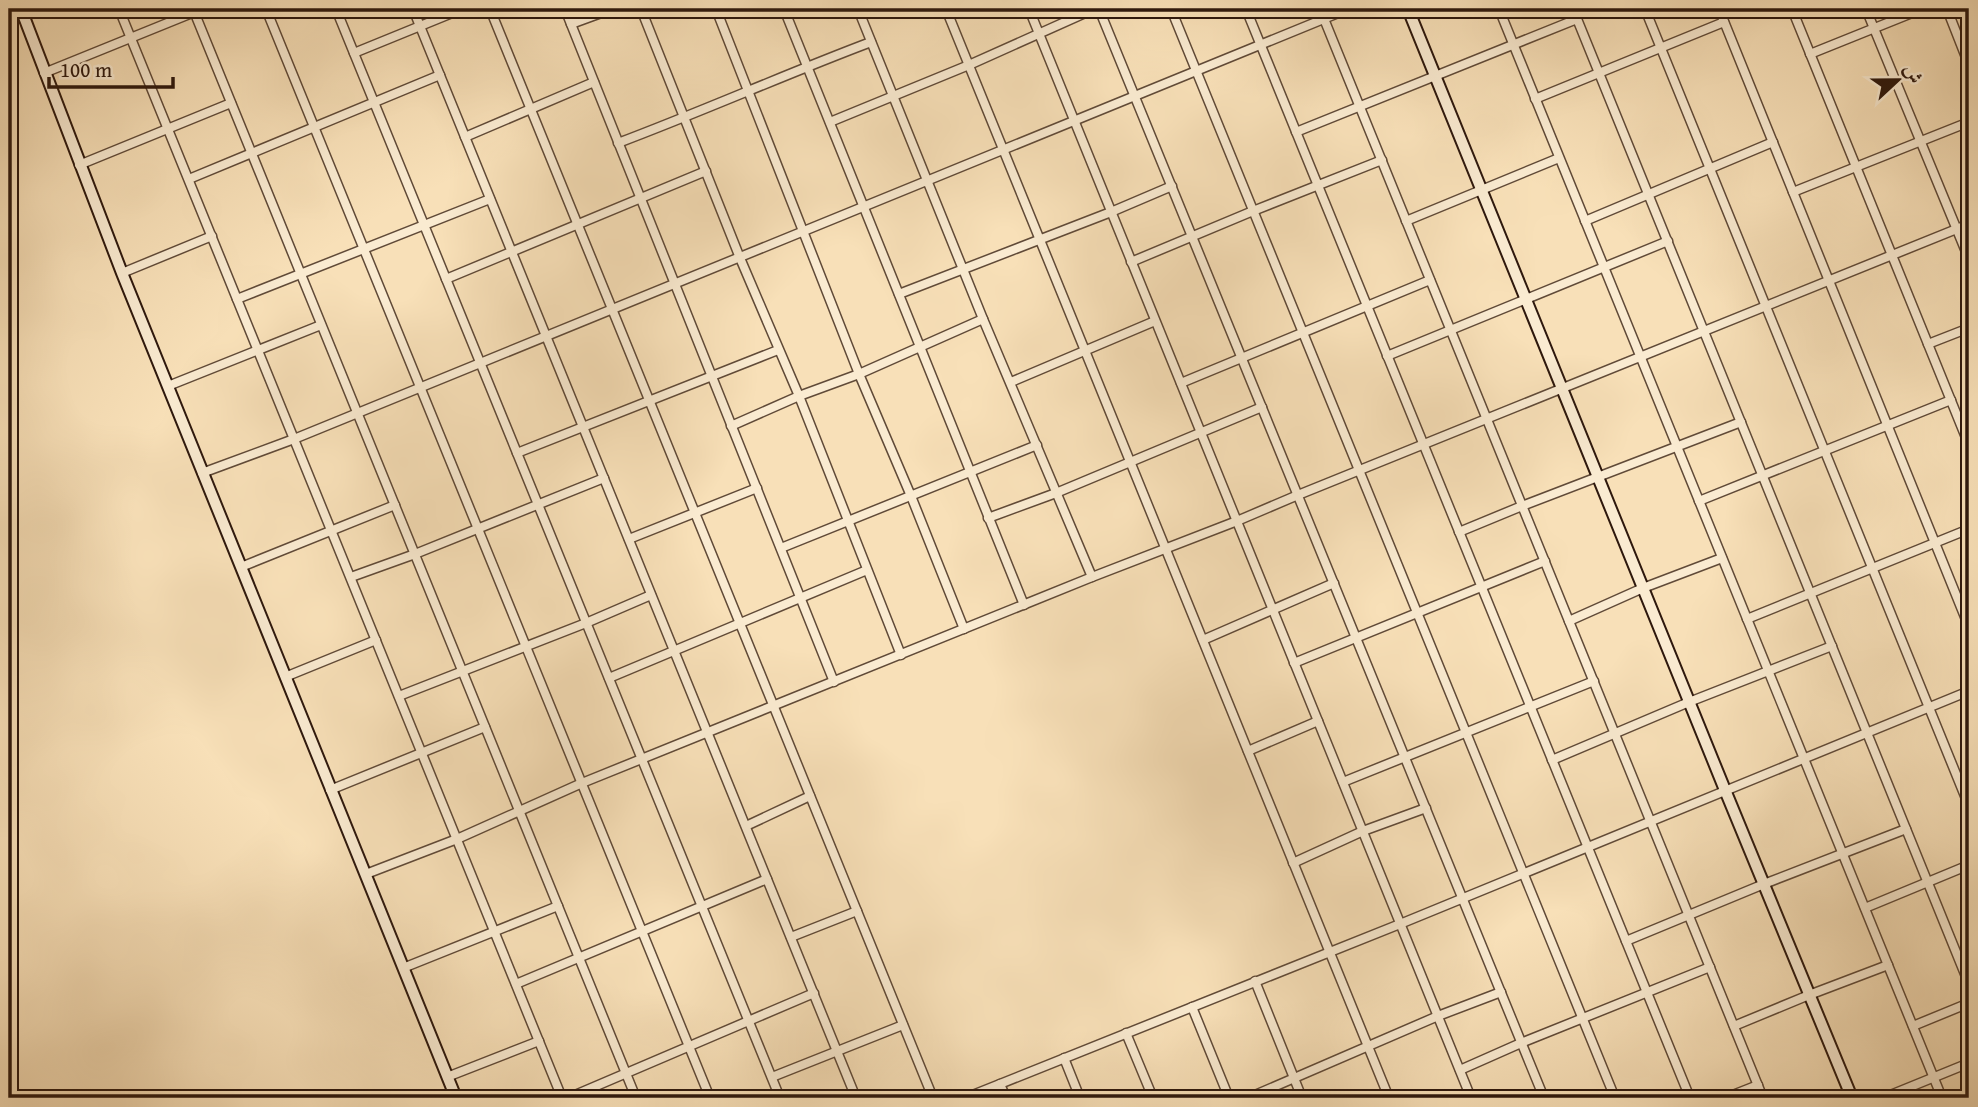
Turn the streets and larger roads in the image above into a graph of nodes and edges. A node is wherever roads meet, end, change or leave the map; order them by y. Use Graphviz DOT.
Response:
graph roads {
  1 [pos="21,9"];
  2 [pos="120,9"];
  3 [pos="267,9"];
  4 [pos="336,9"];
  5 [pos="413,9"];
  6 [pos="462,9"];
  7 [pos="490,9"];
  8 [pos="565,9"];
  9 [pos="612,9"];
  10 [pos="641,9"];
  11 [pos="716,9"];
  12 [pos="784,9"];
  13 [pos="858,9"];
  14 [pos="946,9"];
  15 [pos="1029,9"];
  16 [pos="1094,9"];
  17 [pos="1099,9"];
  18 [pos="1171,9"];
  19 [pos="1246,9"];
  20 [pos="1320,9"];
  21 [pos="1348,9"];
  22 [pos="1408,9"];
  23 [pos="1499,9"];
  24 [pos="1573,9"];
  25 [pos="1645,9"];
  26 [pos="1719,9"];
  27 [pos="1792,9"];
  28 [pos="1866,9"];
  29 [pos="1922,9"];
  30 [pos="1947,9"];
  31 [pos="196,10"];
  32 [pos="1324,19"];
  33 [pos="1577,19"];
  34 [pos="1724,22"];
  35 [pos="571,24"];
  36 [pos="420,26"];
  37 [pos="1874,28"];
  38 [pos="1038,33"];
  39 [pos="131,38"];
  40 [pos="871,42"];
  41 [pos="1260,44"];
  42 [pos="1513,44"];
  43 [pos="1661,48"];
  44 [pos="354,53"];
  45 [pos="1811,54"];
  46 [pos="1969,63"];
  47 [pos="969,65"];
  48 [pos="807,66"];
  49 [pos="1196,70"];
  50 [pos="44,73"];
  51 [pos="1599,73"];
  52 [pos="440,75"];
  53 [pos="1435,75"];
  54 [pos="594,82"];
  55 [pos="748,92"];
  56 [pos="1135,95"];
  57 [pos="893,96"];
  58 [pos="1535,99"];
  59 [pos="374,102"];
  60 [pos="231,103"];
  61 [pos="1360,107"];
  62 [pos="530,108"];
  63 [pos="685,118"];
  64 [pos="1074,121"];
  65 [pos="830,122"];
  66 [pos="1969,122"];
  67 [pos="315,127"];
  68 [pos="168,129"];
  69 [pos="1296,132"];
  70 [pos="465,137"];
  71 [pos="1920,141"];
  72 [pos="1773,142"];
  73 [pos="618,143"];
  74 [pos="1003,148"];
  75 [pos="251,152"];
  76 [pos="1559,158"];
  77 [pos="1382,160"];
  78 [pos="79,165"];
  79 [pos="1856,167"];
  80 [pos="1710,168"];
  81 [pos="706,171"];
  82 [pos="189,179"];
  83 [pos="928,181"];
  84 [pos="1318,185"];
  85 [pos="1172,186"];
  86 [pos="1480,189"];
  87 [pos="1793,192"];
  88 [pos="1648,194"];
  89 [pos="490,198"];
  90 [pos="641,199"];
  91 [pos="865,207"];
  92 [pos="1253,211"];
  93 [pos="1111,212"];
  94 [pos="1406,221"];
  95 [pos="1585,221"];
  96 [pos="1969,224"];
  97 [pos="424,225"];
  98 [pos="578,225"];
  99 [pos="1957,229"];
  100 [pos="803,232"];
  101 [pos="212,236"];
  102 [pos="1192,237"];
  103 [pos="1040,240"];
  104 [pos="1668,241"];
  105 [pos="364,249"];
  106 [pos="512,253"];
  107 [pos="1892,255"];
  108 [pos="740,258"];
  109 [pos="1969,259"];
  110 [pos="1131,262"];
  111 [pos="964,268"];
  112 [pos="1604,268"];
  113 [pos="122,273"];
  114 [pos="301,275"];
  115 [pos="446,279"];
  116 [pos="1430,280"];
  117 [pos="1829,280"];
  118 [pos="676,284"];
  119 [pos="899,294"];
  120 [pos="237,299"];
  121 [pos="1526,299"];
  122 [pos="1367,306"];
  123 [pos="1766,306"];
  124 [pos="612,309"];
  125 [pos="983,319"];
  126 [pos="1155,321"];
  127 [pos="321,325"];
  128 [pos="1969,328"];
  129 [pos="1450,330"];
  130 [pos="1704,331"];
  131 [pos="1303,332"];
  132 [pos="546,336"];
  133 [pos="1928,344"];
  134 [pos="921,348"];
  135 [pos="258,350"];
  136 [pos="778,350"];
  137 [pos="1085,351"];
  138 [pos="1387,356"];
  139 [pos="1640,356"];
  140 [pos="1242,358"];
  141 [pos="480,362"];
  142 [pos="859,374"];
  143 [pos="712,376"];
  144 [pos="1011,382"];
  145 [pos="1181,383"];
  146 [pos="168,386"];
  147 [pos="421,387"];
  148 [pos="1562,388"];
  149 [pos="799,396"];
  150 [pos="1951,400"];
  151 [pos="649,401"];
  152 [pos="1262,407"];
  153 [pos="357,413"];
  154 [pos="1487,418"];
  155 [pos="1741,422"];
  156 [pos="1888,425"];
  157 [pos="731,426"];
  158 [pos="583,427"];
  159 [pos="1201,432"];
  160 [pos="295,439"];
  161 [pos="1423,444"];
  162 [pos="1037,445"];
  163 [pos="1969,445"];
  164 [pos="1677,447"];
  165 [pos="1825,451"];
  166 [pos="517,453"];
  167 [pos="1130,461"];
  168 [pos="1359,470"];
  169 [pos="971,471"];
  170 [pos="202,473"];
  171 [pos="1763,476"];
  172 [pos="1598,477"];
  173 [pos="604,478"];
  174 [pos="757,488"];
  175 [pos="1056,493"];
  176 [pos="1298,495"];
  177 [pos="911,496"];
  178 [pos="1699,501"];
  179 [pos="538,504"];
  180 [pos="395,505"];
  181 [pos="1522,506"];
  182 [pos="695,513"];
  183 [pos="988,518"];
  184 [pos="1237,521"];
  185 [pos="848,522"];
  186 [pos="478,528"];
  187 [pos="1969,529"];
  188 [pos="331,531"];
  189 [pos="1459,532"];
  190 [pos="629,539"];
  191 [pos="1935,542"];
  192 [pos="781,548"];
  193 [pos="1166,548"];
  194 [pos="415,554"];
  195 [pos="1722,558"];
  196 [pos="1545,561"];
  197 [pos="241,567"];
  198 [pos="1872,568"];
  199 [pos="867,570"];
  200 [pos="351,577"];
  201 [pos="1092,577"];
  202 [pos="1334,583"];
  203 [pos="1481,586"];
  204 [pos="1643,588"];
  205 [pos="1810,593"];
  206 [pos="651,595"];
  207 [pos="801,598"];
  208 [pos="1024,605"];
  209 [pos="1272,609"];
  210 [pos="1417,612"];
  211 [pos="1747,619"];
  212 [pos="1569,621"];
  213 [pos="586,622"];
  214 [pos="740,623"];
  215 [pos="1969,627"];
  216 [pos="964,629"];
  217 [pos="1356,638"];
  218 [pos="376,640"];
  219 [pos="1203,640"];
  220 [pos="526,646"];
  221 [pos="1832,646"];
  222 [pos="674,651"];
  223 [pos="901,655"];
  224 [pos="1294,663"];
  225 [pos="462,671"];
  226 [pos="1768,671"];
  227 [pos="285,677"];
  228 [pos="609,678"];
  229 [pos="1594,681"];
  230 [pos="834,682"];
  231 [pos="1969,691"];
  232 [pos="399,696"];
  233 [pos="1689,702"];
  234 [pos="774,706"];
  235 [pos="1531,707"];
  236 [pos="1929,707"];
  237 [pos="1318,721"];
  238 [pos="485,727"];
  239 [pos="1867,732"];
  240 [pos="708,733"];
  241 [pos="1466,733"];
  242 [pos="1615,733"];
  243 [pos="1248,751"];
  244 [pos="422,753"];
  245 [pos="1405,758"];
  246 [pos="1804,758"];
  247 [pos="642,759"];
  248 [pos="1552,760"];
  249 [pos="1343,782"];
  250 [pos="582,783"];
  251 [pos="330,790"];
  252 [pos="1725,790"];
  253 [pos="810,796"];
  254 [pos="1969,806"];
  255 [pos="1426,808"];
  256 [pos="519,812"];
  257 [pos="1651,822"];
  258 [pos="746,826"];
  259 [pos="1906,830"];
  260 [pos="1363,831"];
  261 [pos="457,839"];
  262 [pos="1587,847"];
  263 [pos="1842,854"];
  264 [pos="1293,863"];
  265 [pos="1969,865"];
  266 [pos="1523,873"];
  267 [pos="366,874"];
  268 [pos="767,879"];
  269 [pos="1928,882"];
  270 [pos="1764,884"];
  271 [pos="1462,898"];
  272 [pos="558,906"];
  273 [pos="702,906"];
  274 [pos="1864,908"];
  275 [pos="857,911"];
  276 [pos="1689,915"];
  277 [pos="1401,924"];
  278 [pos="494,930"];
  279 [pos="642,931"];
  280 [pos="791,937"];
  281 [pos="1626,941"];
  282 [pos="1329,952"];
  283 [pos="579,958"];
  284 [pos="1888,965"];
  285 [pos="1710,967"];
  286 [pos="403,968"];
  287 [pos="1255,981"];
  288 [pos="516,984"];
  289 [pos="1969,984"];
  290 [pos="1501,992"];
  291 [pos="1647,992"];
  292 [pos="814,993"];
  293 [pos="1809,995"];
  294 [pos="1969,1003"];
  295 [pos="1192,1007"];
  296 [pos="1438,1016"];
  297 [pos="1583,1018"];
  298 [pos="749,1021"];
  299 [pos="903,1025"];
  300 [pos="1734,1026"];
  301 [pos="1913,1026"];
  302 [pos="1126,1033"];
  303 [pos="539,1041"];
  304 [pos="1521,1043"];
  305 [pos="689,1046"];
  306 [pos="1368,1047"];
  307 [pos="837,1051"];
  308 [pos="1064,1058"];
  309 [pos="1969,1063"];
  310 [pos="1460,1070"];
  311 [pos="626,1073"];
  312 [pos="447,1077"];
  313 [pos="772,1077"];
  314 [pos="1934,1078"];
  315 [pos="1294,1079"];
  316 [pos="1000,1084"];
  317 [pos="1758,1085"];
  318 [pos="456,1098"];
  319 [pos="562,1098"];
  320 [pos="568,1098"];
  321 [pos="636,1098"];
  322 [pos="710,1098"];
  323 [pos="780,1098"];
  324 [pos="856,1098"];
  325 [pos="933,1098"];
  326 [pos="965,1098"];
  327 [pos="1006,1098"];
  328 [pos="1080,1098"];
  329 [pos="1153,1098"];
  330 [pos="1229,1098"];
  331 [pos="1248,1098"];
  332 [pos="1302,1098"];
  333 [pos="1389,1098"];
  334 [pos="1472,1098"];
  335 [pos="1544,1098"];
  336 [pos="1615,1098"];
  337 [pos="1690,1098"];
  338 [pos="1726,1098"];
  339 [pos="1763,1098"];
  340 [pos="1852,1098"];
  341 [pos="1883,1098"];
  342 [pos="1942,1098"];
  1 -- 50 [label="street"];
  2 -- 39 [label="street"];
  3 -- 67 [label="street"];
  4 -- 44 [label="street"];
  5 -- 36 [label="street"];
  6 -- 36 [label="street"];
  7 -- 62 [label="street"];
  8 -- 35 [label="street"];
  9 -- 35 [label="street"];
  10 -- 63 [label="street"];
  11 -- 55 [label="street"];
  12 -- 48 [label="street"];
  13 -- 40 [label="street"];
  14 -- 47 [label="street"];
  15 -- 38 [label="street"];
  16 -- 38 [label="street"];
  17 -- 56 [label="street"];
  18 -- 49 [label="street"];
  19 -- 41 [label="street"];
  20 -- 32 [label="street"];
  21 -- 32 [label="street"];
  22 -- 53 [label="street"];
  23 -- 42 [label="street"];
  24 -- 33 [label="street"];
  25 -- 43 [label="street"];
  26 -- 34 [label="street"];
  27 -- 45 [label="street"];
  28 -- 37 [label="street"];
  29 -- 37 [label="street"];
  30 -- 46 [label="street"];
  31 -- 39 [label="street"];
  31 -- 60 [label="street"];
  32 -- 41 [label="street"];
  32 -- 61 [label="street"];
  33 -- 42 [label="street"];
  33 -- 51 [label="street"];
  34 -- 43 [label="street"];
  34 -- 72 [label="street"];
  35 -- 54 [label="street"];
  36 -- 44 [label="street"];
  36 -- 52 [label="street"];
  37 -- 45 [label="street"];
  37 -- 71 [label="street"];
  38 -- 47 [label="street"];
  38 -- 64 [label="street"];
  39 -- 50 [label="street"];
  39 -- 68 [label="street"];
  40 -- 48 [label="street"];
  40 -- 57 [label="street"];
  41 -- 49 [label="street"];
  41 -- 69 [label="street"];
  42 -- 53 [label="street"];
  42 -- 58 [label="street"];
  43 -- 51 [label="street"];
  43 -- 80 [label="street"];
  44 -- 59 [label="street"];
  45 -- 79 [label="street"];
  47 -- 57 [label="street"];
  47 -- 74 [label="street"];
  48 -- 55 [label="street"];
  48 -- 65 [label="street"];
  49 -- 56 [label="street"];
  49 -- 92 [label="street"];
  50 -- 78 [label="street"];
  51 -- 58 [label="street"];
  51 -- 88 [label="street"];
  52 -- 59 [label="street"];
  52 -- 70 [label="street"];
  53 -- 61 [label="street"];
  53 -- 86 [label="street"];
  54 -- 62 [label="street"];
  54 -- 73 [label="street"];
  55 -- 63 [label="street"];
  55 -- 100 [label="street"];
  56 -- 64 [label="street"];
  56 -- 85 [label="street"];
  57 -- 65 [label="street"];
  57 -- 83 [label="street"];
  58 -- 76 [label="street"];
  59 -- 67 [label="street"];
  59 -- 97 [label="street"];
  60 -- 68 [label="street"];
  60 -- 75 [label="street"];
  61 -- 69 [label="street"];
  61 -- 77 [label="street"];
  62 -- 70 [label="street"];
  62 -- 98 [label="street"];
  63 -- 73 [label="street"];
  63 -- 81 [label="street"];
  64 -- 74 [label="street"];
  64 -- 93 [label="street"];
  65 -- 91 [label="street"];
  66 -- 71 [label="street"];
  67 -- 75 [label="street"];
  67 -- 105 [label="street"];
  68 -- 78 [label="street"];
  68 -- 82 [label="street"];
  69 -- 84 [label="street"];
  70 -- 89 [label="street"];
  71 -- 79 [label="street"];
  71 -- 99 [label="street"];
  72 -- 80 [label="street"];
  72 -- 87 [label="street"];
  73 -- 90 [label="street"];
  74 -- 83 [label="street"];
  74 -- 103 [label="street"];
  75 -- 82 [label="street"];
  75 -- 114 [label="street"];
  76 -- 86 [label="street"];
  76 -- 95 [label="street"];
  77 -- 84 [label="street"];
  77 -- 94 [label="street"];
  78 -- 113 [label="street"];
  79 -- 87 [label="street"];
  79 -- 107 [label="street"];
  80 -- 88 [label="street"];
  80 -- 123 [label="street"];
  81 -- 90 [label="street"];
  81 -- 108 [label="street"];
  82 -- 101 [label="street"];
  83 -- 91 [label="street"];
  83 -- 111 [label="street"];
  84 -- 92 [label="street"];
  84 -- 122 [label="street"];
  85 -- 93 [label="street"];
  85 -- 102 [label="street"];
  86 -- 94 [label="street"];
  86 -- 121 [label="street"];
  87 -- 117 [label="street"];
  88 -- 95 [label="street"];
  88 -- 104 [label="street"];
  89 -- 97 [label="street"];
  89 -- 106 [label="street"];
  90 -- 98 [label="street"];
  90 -- 118 [label="street"];
  91 -- 100 [label="street"];
  91 -- 119 [label="street"];
  92 -- 102 [label="street"];
  92 -- 131 [label="street"];
  93 -- 103 [label="street"];
  93 -- 110 [label="street"];
  94 -- 116 [label="street"];
  95 -- 112 [label="street"];
  96 -- 99 [label="street"];
  97 -- 105 [label="street"];
  97 -- 115 [label="street"];
  98 -- 106 [label="street"];
  98 -- 124 [label="street"];
  99 -- 107 [label="street"];
  99 -- 109 [label="street"];
  100 -- 108 [label="street"];
  100 -- 142 [label="street"];
  101 -- 113 [label="street"];
  101 -- 120 [label="street"];
  102 -- 110 [label="street"];
  102 -- 140 [label="street"];
  103 -- 111 [label="street"];
  103 -- 137 [label="street"];
  104 -- 112 [label="street"];
  104 -- 130 [label="street"];
  105 -- 114 [label="street"];
  105 -- 147 [label="street"];
  106 -- 115 [label="street"];
  106 -- 132 [label="street"];
  107 -- 117 [label="street"];
  107 -- 133 [label="street"];
  108 -- 118 [label="street"];
  108 -- 136 [label="street"];
  110 -- 126 [label="street"];
  111 -- 119 [label="street"];
  111 -- 125 [label="street"];
  112 -- 121 [label="street"];
  112 -- 139 [label="street"];
  113 -- 146 [label="street"];
  114 -- 120 [label="street"];
  114 -- 127 [label="street"];
  115 -- 141 [label="street"];
  116 -- 122 [label="street"];
  116 -- 129 [label="street"];
  117 -- 123 [label="street"];
  117 -- 156 [label="street"];
  118 -- 124 [label="street"];
  118 -- 143 [label="street"];
  119 -- 134 [label="street"];
  120 -- 135 [label="street"];
  121 -- 129 [label="street"];
  121 -- 148 [label="street"];
  122 -- 131 [label="street"];
  122 -- 138 [label="street"];
  123 -- 130 [label="street"];
  123 -- 165 [label="street"];
  124 -- 132 [label="street"];
  124 -- 151 [label="street"];
  125 -- 134 [label="street"];
  125 -- 144 [label="street"];
  126 -- 137 [label="street"];
  126 -- 145 [label="street"];
  127 -- 135 [label="street"];
  127 -- 153 [label="street"];
  128 -- 133 [label="street"];
  129 -- 138 [label="street"];
  129 -- 154 [label="street"];
  130 -- 139 [label="street"];
  130 -- 155 [label="street"];
  131 -- 140 [label="street"];
  131 -- 168 [label="street"];
  132 -- 141 [label="street"];
  132 -- 158 [label="street"];
  133 -- 150 [label="street"];
  134 -- 142 [label="street"];
  134 -- 169 [label="street"];
  135 -- 146 [label="street"];
  135 -- 160 [label="street"];
  136 -- 143 [label="street"];
  136 -- 149 [label="street"];
  137 -- 144 [label="street"];
  137 -- 167 [label="street"];
  138 -- 161 [label="street"];
  139 -- 148 [label="street"];
  139 -- 164 [label="street"];
  140 -- 145 [label="street"];
  140 -- 152 [label="street"];
  141 -- 147 [label="street"];
  141 -- 166 [label="street"];
  142 -- 149 [label="street"];
  142 -- 177 [label="street"];
  143 -- 151 [label="street"];
  143 -- 157 [label="street"];
  144 -- 162 [label="street"];
  145 -- 159 [label="street"];
  146 -- 170 [label="street"];
  147 -- 153 [label="street"];
  147 -- 186 [label="street"];
  148 -- 154 [label="street"];
  148 -- 172 [label="street"];
  149 -- 157 [label="street"];
  149 -- 185 [label="street"];
  150 -- 156 [label="street"];
  150 -- 163 [label="street"];
  151 -- 158 [label="street"];
  151 -- 182 [label="street"];
  152 -- 159 [label="street"];
  152 -- 176 [label="street"];
  153 -- 160 [label="street"];
  153 -- 180 [label="street"];
  154 -- 161 [label="street"];
  154 -- 181 [label="street"];
  155 -- 164 [label="street"];
  155 -- 171 [label="street"];
  156 -- 165 [label="street"];
  156 -- 191 [label="street"];
  157 -- 174 [label="street"];
  158 -- 166 [label="street"];
  158 -- 173 [label="street"];
  159 -- 167 [label="street"];
  159 -- 184 [label="street"];
  160 -- 170 [label="street"];
  160 -- 188 [label="street"];
  161 -- 168 [label="street"];
  161 -- 189 [label="street"];
  162 -- 169 [label="street"];
  162 -- 175 [label="street"];
  164 -- 172 [label="street"];
  164 -- 178 [label="street"];
  165 -- 171 [label="street"];
  165 -- 198 [label="street"];
  166 -- 179 [label="street"];
  167 -- 175 [label="street"];
  167 -- 193 [label="street"];
  168 -- 176 [label="street"];
  168 -- 210 [label="street"];
  169 -- 177 [label="street"];
  169 -- 183 [label="street"];
  170 -- 197 [label="street"];
  171 -- 178 [label="street"];
  171 -- 205 [label="street"];
  172 -- 181 [label="street"];
  172 -- 204 [label="street"];
  173 -- 179 [label="street"];
  173 -- 190 [label="street"];
  174 -- 182 [label="street"];
  174 -- 192 [label="street"];
  175 -- 183 [label="street"];
  175 -- 201 [label="street"];
  176 -- 184 [label="street"];
  176 -- 202 [label="street"];
  177 -- 185 [label="street"];
  177 -- 216 [label="street"];
  178 -- 195 [label="street"];
  179 -- 186 [label="street"];
  179 -- 213 [label="street"];
  180 -- 188 [label="street"];
  180 -- 194 [label="street"];
  181 -- 189 [label="street"];
  181 -- 196 [label="street"];
  182 -- 190 [label="street"];
  182 -- 214 [label="street"];
  183 -- 208 [label="street"];
  184 -- 193 [label="street"];
  184 -- 209 [label="street"];
  185 -- 192 [label="street"];
  185 -- 199 [label="street"];
  186 -- 194 [label="street"];
  186 -- 220 [label="street"];
  187 -- 191 [label="street"];
  188 -- 197 [label="street"];
  188 -- 200 [label="street"];
  189 -- 203 [label="street"];
  190 -- 206 [label="street"];
  191 -- 198 [label="street"];
  191 -- 215 [label="street"];
  192 -- 207 [label="street"];
  193 -- 201 [label="street"];
  193 -- 219 [label="street"];
  194 -- 200 [label="street"];
  194 -- 225 [label="street"];
  195 -- 204 [label="street"];
  195 -- 211 [label="street"];
  196 -- 203 [label="street"];
  196 -- 212 [label="street"];
  197 -- 227 [label="street"];
  198 -- 205 [label="street"];
  198 -- 236 [label="street"];
  199 -- 207 [label="street"];
  199 -- 223 [label="street"];
  200 -- 218 [label="street"];
  201 -- 208 [label="street"];
  202 -- 209 [label="street"];
  202 -- 217 [label="street"];
  203 -- 210 [label="street"];
  203 -- 235 [label="street"];
  204 -- 212 [label="street"];
  204 -- 233 [label="street"];
  205 -- 211 [label="street"];
  205 -- 221 [label="street"];
  206 -- 213 [label="street"];
  206 -- 222 [label="street"];
  207 -- 214 [label="street"];
  207 -- 230 [label="street"];
  208 -- 216 [label="street"];
  209 -- 219 [label="street"];
  209 -- 224 [label="street"];
  210 -- 217 [label="street"];
  210 -- 241 [label="street"];
  211 -- 226 [label="street"];
  212 -- 229 [label="street"];
  213 -- 220 [label="street"];
  213 -- 228 [label="street"];
  214 -- 222 [label="street"];
  214 -- 234 [label="street"];
  216 -- 223 [label="street"];
  217 -- 224 [label="street"];
  217 -- 245 [label="street"];
  218 -- 227 [label="street"];
  218 -- 232 [label="street"];
  219 -- 243 [label="street"];
  220 -- 225 [label="street"];
  220 -- 250 [label="street"];
  221 -- 226 [label="street"];
  221 -- 239 [label="street"];
  222 -- 228 [label="street"];
  222 -- 240 [label="street"];
  223 -- 230 [label="street"];
  224 -- 237 [label="street"];
  225 -- 232 [label="street"];
  225 -- 238 [label="street"];
  226 -- 233 [label="street"];
  226 -- 246 [label="street"];
  227 -- 251 [label="street"];
  228 -- 247 [label="street"];
  229 -- 235 [label="street"];
  229 -- 242 [label="street"];
  230 -- 234 [label="street"];
  231 -- 236 [label="street"];
  232 -- 244 [label="street"];
  233 -- 242 [label="street"];
  233 -- 252 [label="street"];
  234 -- 240 [label="street"];
  234 -- 253 [label="street"];
  235 -- 241 [label="street"];
  235 -- 248 [label="street"];
  236 -- 239 [label="street"];
  236 -- 254 [label="street"];
  237 -- 243 [label="street"];
  237 -- 249 [label="street"];
  238 -- 244 [label="street"];
  238 -- 256 [label="street"];
  239 -- 246 [label="street"];
  239 -- 259 [label="street"];
  240 -- 247 [label="street"];
  240 -- 258 [label="street"];
  241 -- 245 [label="street"];
  241 -- 266 [label="street"];
  242 -- 248 [label="street"];
  242 -- 257 [label="street"];
  243 -- 264 [label="street"];
  244 -- 251 [label="street"];
  244 -- 261 [label="street"];
  245 -- 249 [label="street"];
  245 -- 255 [label="street"];
  246 -- 252 [label="street"];
  246 -- 263 [label="street"];
  247 -- 250 [label="street"];
  247 -- 273 [label="street"];
  248 -- 262 [label="street"];
  249 -- 260 [label="street"];
  250 -- 256 [label="street"];
  250 -- 279 [label="street"];
  251 -- 267 [label="street"];
  252 -- 257 [label="street"];
  252 -- 270 [label="street"];
  253 -- 258 [label="street"];
  253 -- 275 [label="street"];
  255 -- 260 [label="street"];
  255 -- 271 [label="street"];
  256 -- 261 [label="street"];
  256 -- 272 [label="street"];
  257 -- 262 [label="street"];
  257 -- 276 [label="street"];
  258 -- 268 [label="street"];
  259 -- 263 [label="street"];
  259 -- 269 [label="street"];
  260 -- 264 [label="street"];
  260 -- 277 [label="street"];
  261 -- 267 [label="street"];
  261 -- 278 [label="street"];
  262 -- 266 [label="street"];
  262 -- 281 [label="street"];
  263 -- 270 [label="street"];
  263 -- 274 [label="street"];
  264 -- 282 [label="street"];
  265 -- 269 [label="street"];
  266 -- 271 [label="street"];
  266 -- 297 [label="street"];
  267 -- 286 [label="street"];
  268 -- 273 [label="street"];
  268 -- 280 [label="street"];
  269 -- 274 [label="street"];
  269 -- 289 [label="street"];
  270 -- 276 [label="street"];
  270 -- 293 [label="street"];
  271 -- 277 [label="street"];
  271 -- 290 [label="street"];
  272 -- 278 [label="street"];
  272 -- 283 [label="street"];
  273 -- 279 [label="street"];
  273 -- 298 [label="street"];
  274 -- 284 [label="street"];
  275 -- 280 [label="street"];
  275 -- 299 [label="street"];
  276 -- 281 [label="street"];
  276 -- 285 [label="street"];
  277 -- 282 [label="street"];
  277 -- 296 [label="street"];
  278 -- 286 [label="street"];
  278 -- 288 [label="street"];
  279 -- 283 [label="street"];
  279 -- 305 [label="street"];
  280 -- 292 [label="street"];
  281 -- 291 [label="street"];
  282 -- 287 [label="street"];
  282 -- 306 [label="street"];
  283 -- 288 [label="street"];
  283 -- 311 [label="street"];
  284 -- 293 [label="street"];
  284 -- 301 [label="street"];
  285 -- 291 [label="street"];
  285 -- 300 [label="street"];
  286 -- 312 [label="street"];
  287 -- 295 [label="street"];
  287 -- 315 [label="street"];
  288 -- 303 [label="street"];
  290 -- 296 [label="street"];
  290 -- 304 [label="street"];
  291 -- 297 [label="street"];
  291 -- 337 [label="street"];
  292 -- 298 [label="street"];
  292 -- 307 [label="street"];
  293 -- 300 [label="street"];
  293 -- 340 [label="street"];
  294 -- 301 [label="street"];
  295 -- 302 [label="street"];
  295 -- 330 [label="street"];
  296 -- 306 [label="street"];
  296 -- 310 [label="street"];
  297 -- 304 [label="street"];
  297 -- 336 [label="street"];
  298 -- 305 [label="street"];
  298 -- 313 [label="street"];
  299 -- 307 [label="street"];
  299 -- 325 [label="street"];
  300 -- 317 [label="street"];
  301 -- 314 [label="street"];
  302 -- 308 [label="street"];
  302 -- 329 [label="street"];
  303 -- 312 [label="street"];
  303 -- 319 [label="street"];
  304 -- 310 [label="street"];
  304 -- 335 [label="street"];
  305 -- 311 [label="street"];
  305 -- 322 [label="street"];
  306 -- 315 [label="street"];
  306 -- 333 [label="street"];
  307 -- 313 [label="street"];
  307 -- 324 [label="street"];
  308 -- 316 [label="street"];
  308 -- 328 [label="street"];
  309 -- 314 [label="street"];
  310 -- 334 [label="street"];
  311 -- 320 [label="street"];
  311 -- 321 [label="street"];
  312 -- 318 [label="street"];
  313 -- 323 [label="street"];
  314 -- 341 [label="street"];
  314 -- 342 [label="street"];
  315 -- 331 [label="street"];
  315 -- 332 [label="street"];
  316 -- 326 [label="street"];
  316 -- 327 [label="street"];
  317 -- 338 [label="street"];
  317 -- 339 [label="street"];
}
